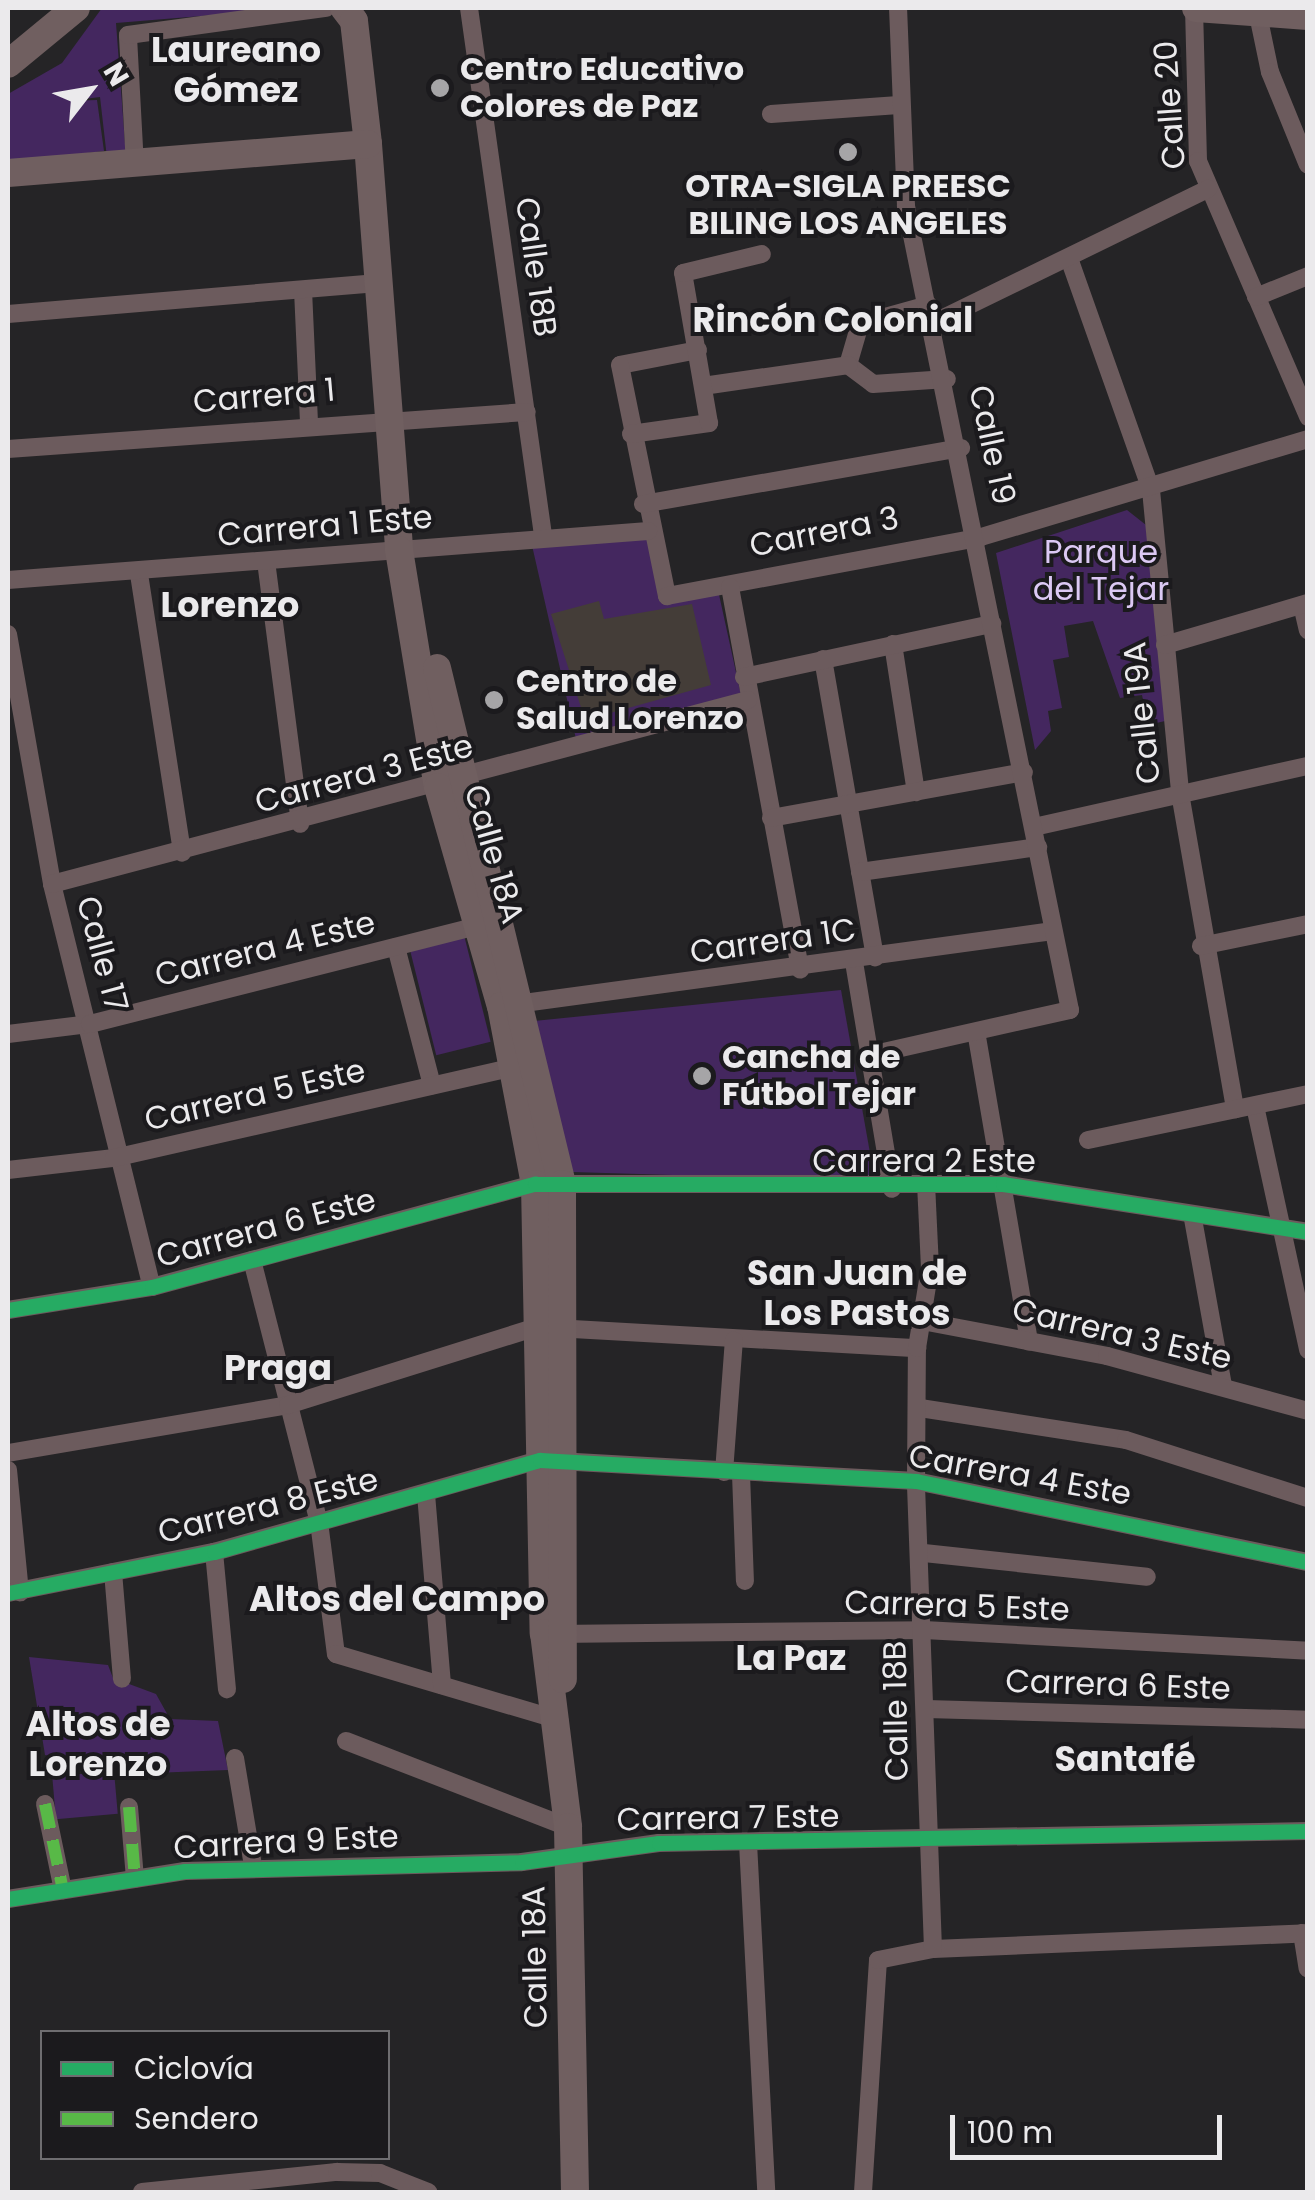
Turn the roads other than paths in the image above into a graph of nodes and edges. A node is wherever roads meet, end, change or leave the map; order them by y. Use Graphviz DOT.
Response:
graph roads {
  1 [pos="76,8"];
  2 [pos="326,8"];
  3 [pos="344,8"];
  4 [pos="367,8"];
  5 [pos="469,8"];
  6 [pos="898,8"];
  7 [pos="1195,8"];
  8 [pos="1257,10"];
  9 [pos="1308,16"];
  10 [pos="8,64"];
  11 [pos="900,106"];
  12 [pos="771,114"];
  13 [pos="368,144"];
  14 [pos="1308,165"];
  15 [pos="135,166"];
  16 [pos="8,174"];
  17 [pos="1208,189"];
  18 [pos="762,254"];
  19 [pos="1070,261"];
  20 [pos="1308,276"];
  21 [pos="378,284"];
  22 [pos="303,290"];
  23 [pos="1256,296"];
  24 [pos="8,314"];
  25 [pos="932,314"];
  26 [pos="698,350"];
  27 [pos="848,365"];
  28 [pos="947,379"];
  29 [pos="704,386"];
  30 [pos="527,412"];
  31 [pos="397,415"];
  32 [pos="1308,416"];
  33 [pos="309,422"];
  34 [pos="631,434"];
  35 [pos="1308,440"];
  36 [pos="961,448"];
  37 [pos="8,449"];
  38 [pos="1151,490"];
  39 [pos="643,504"];
  40 [pos="648,530"];
  41 [pos="543,536"];
  42 [pos="981,536"];
  43 [pos="407,549"];
  44 [pos="266,561"];
  45 [pos="139,574"];
  46 [pos="8,580"];
  47 [pos="730,587"];
  48 [pos="1305,604"];
  49 [pos="992,624"];
  50 [pos="1308,630"];
  51 [pos="8,634"];
  52 [pos="893,644"];
  53 [pos="1165,645"];
  54 [pos="823,660"];
  55 [pos="744,677"];
  56 [pos="748,700"];
  57 [pos="13,726"];
  58 [pos="1308,766"];
  59 [pos="1024,772"];
  60 [pos="448,784"];
  61 [pos="916,792"];
  62 [pos="1181,799"];
  63 [pos="845,800"];
  64 [pos="771,818"];
  65 [pos="300,824"];
  66 [pos="1034,827"];
  67 [pos="1038,847"];
  68 [pos="182,853"];
  69 [pos="860,872"];
  70 [pos="52,884"];
  71 [pos="1308,924"];
  72 [pos="477,926"];
  73 [pos="1054,931"];
  74 [pos="1201,946"];
  75 [pos="396,947"];
  76 [pos="875,956"];
  77 [pos="854,962"];
  78 [pos="800,970"];
  79 [pos="512,1004"];
  80 [pos="90,1024"];
  81 [pos="8,1034"];
  82 [pos="977,1037"];
  83 [pos="870,1055"];
  84 [pos="514,1067"];
  85 [pos="432,1085"];
  86 [pos="1308,1094"];
  87 [pos="1255,1106"];
  88 [pos="1235,1109"];
  89 [pos="1088,1140"];
  90 [pos="114,1158"];
  91 [pos="8,1170"];
  92 [pos="548,1184"];
  93 [pos="926,1184"];
  94 [pos="1003,1184"];
  95 [pos="892,1189"];
  96 [pos="1193,1220"];
  97 [pos="1283,1226"];
  98 [pos="1308,1232"];
  99 [pos="252,1260"];
  100 [pos="152,1288"];
  101 [pos="8,1310"];
  102 [pos="922,1322"];
  103 [pos="550,1328"];
  104 [pos="734,1340"];
  105 [pos="1028,1342"];
  106 [pos="917,1348"];
  107 [pos="1308,1350"];
  108 [pos="1223,1386"];
  109 [pos="288,1405"];
  110 [pos="920,1408"];
  111 [pos="1308,1411"];
  112 [pos="8,1453"];
  113 [pos="550,1461"];
  114 [pos="8,1470"];
  115 [pos="732,1473"];
  116 [pos="916,1481"];
  117 [pos="426,1494"];
  118 [pos="1308,1498"];
  119 [pos="319,1522"];
  120 [pos="214,1552"];
  121 [pos="924,1553"];
  122 [pos="1308,1562"];
  123 [pos="113,1572"];
  124 [pos="1148,1577"];
  125 [pos="745,1581"];
  126 [pos="14,1593"];
  127 [pos="924,1630"];
  128 [pos="555,1634"];
  129 [pos="1308,1650"];
  130 [pos="122,1679"];
  131 [pos="442,1685"];
  132 [pos="227,1689"];
  133 [pos="926,1708"];
  134 [pos="559,1720"];
  135 [pos="1308,1720"];
  136 [pos="346,1741"];
  137 [pos="234,1758"];
  138 [pos="45,1804"];
  139 [pos="129,1807"];
  140 [pos="1308,1832"];
  141 [pos="568,1838"];
  142 [pos="748,1842"];
  143 [pos="929,1845"];
  144 [pos="253,1866"];
  145 [pos="135,1879"];
  146 [pos="64,1890"];
  147 [pos="8,1899"];
  148 [pos="1305,1933"];
  149 [pos="933,1948"];
  150 [pos="1308,1970"];
  151 [pos="142,2192"];
  152 [pos="428,2192"];
  153 [pos="575,2192"];
  154 [pos="766,2192"];
  155 [pos="863,2192"];
  1 -- 10 [label="main road"];
  2 -- 15 [label="street"];
  3 -- 13 [label="main road, Calle 18A"];
  4 -- 31 [label="main road, Calle 18A"];
  5 -- 30 [label="street, Calle 18B"];
  6 -- 11 [label="street, Calle 19"];
  7 -- 8 [label="main road"];
  7 -- 17 [label="street, Calle 20"];
  8 -- 9 [label="main road"];
  8 -- 14 [label="street"];
  11 -- 12 [label="street"];
  11 -- 25 [label="street, Calle 19"];
  13 -- 15 [label="main road"];
  13 -- 21 [label="main road, Calle 18A"];
  15 -- 16 [label="main road"];
  17 -- 19 [label="street"];
  17 -- 23 [label="street, Calle 20"];
  18 -- 26 [label="street"];
  19 -- 25 [label="street"];
  19 -- 38 [label="street, Calle 19A"];
  20 -- 23 [label="street"];
  21 -- 22 [label="street"];
  21 -- 31 [label="main road, Calle 18A"];
  22 -- 24 [label="street"];
  22 -- 33 [label="street"];
  23 -- 32 [label="street, Calle 20"];
  25 -- 27 [label="street"];
  25 -- 28 [label="street, Calle 19"];
  26 -- 29 [label="street"];
  26 -- 34 [label="street"];
  27 -- 28 [label="street"];
  27 -- 29 [label="street"];
  28 -- 36 [label="street, Calle 19"];
  29 -- 34 [label="street"];
  30 -- 31 [label="street, Carrera 1"];
  30 -- 41 [label="street, Calle 18B"];
  31 -- 33 [label="street, Carrera 1"];
  31 -- 43 [label="main road, Calle 18A"];
  33 -- 37 [label="street, Carrera 1"];
  34 -- 39 [label="street"];
  35 -- 38 [label="street, Carrera 3"];
  36 -- 39 [label="street"];
  36 -- 42 [label="street, Calle 19"];
  38 -- 42 [label="street, Carrera 3"];
  38 -- 53 [label="street, Calle 19A"];
  39 -- 40 [label="street"];
  40 -- 41 [label="street, Carrera 1 Este"];
  40 -- 47 [label="street"];
  41 -- 43 [label="street, Carrera 1 Este"];
  42 -- 47 [label="street, Carrera 3"];
  42 -- 49 [label="street, Calle 19"];
  43 -- 44 [label="street, Carrera 1 Este"];
  43 -- 60 [label="main road, Calle 18A"];
  44 -- 45 [label="street, Carrera 1 Este"];
  44 -- 65 [label="street"];
  45 -- 46 [label="street, Carrera 1 Este"];
  45 -- 68 [label="street"];
  47 -- 55 [label="street, Carrera 3"];
  48 -- 50 [label="street"];
  48 -- 53 [label="street"];
  49 -- 52 [label="street"];
  49 -- 59 [label="street, Calle 19"];
  51 -- 57 [label="street, Calle 17"];
  52 -- 54 [label="street"];
  52 -- 61 [label="street"];
  53 -- 62 [label="street, Calle 19A"];
  54 -- 55 [label="street"];
  54 -- 63 [label="street"];
  55 -- 56 [label="street, Carrera 3"];
  56 -- 60 [label="street, Carrera 3 Este"];
  56 -- 64 [label="street, Carrera 3"];
  57 -- 70 [label="street, Calle 17"];
  58 -- 62 [label="street"];
  59 -- 61 [label="street"];
  59 -- 66 [label="street, Calle 19"];
  60 -- 65 [label="street, Carrera 3 Este"];
  60 -- 72 [label="main road, Calle 18A"];
  60 -- 79 [label="main road, Calle 18A"];
  61 -- 63 [label="street"];
  62 -- 66 [label="street"];
  62 -- 74 [label="street, Calle 19A"];
  63 -- 64 [label="street"];
  63 -- 69 [label="street"];
  64 -- 78 [label="street, Carrera 3"];
  65 -- 68 [label="street, Carrera 3 Este"];
  66 -- 67 [label="street, Calle 19"];
  67 -- 69 [label="street"];
  67 -- 73 [label="street, Calle 19"];
  68 -- 70 [label="street, Carrera 3 Este"];
  69 -- 76 [label="street"];
  70 -- 80 [label="street, Calle 17"];
  71 -- 74 [label="street"];
  72 -- 75 [label="street, Carrera 4 Este"];
  72 -- 79 [label="main road, Calle 18A"];
  73 -- 76 [label="street, Carrera 1C"];
  73 -- 82 [label="street, Calle 19"];
  74 -- 88 [label="street, Calle 19A"];
  75 -- 80 [label="street, Carrera 4 Este"];
  75 -- 85 [label="street"];
  76 -- 77 [label="street, Carrera 1C"];
  77 -- 78 [label="street, Carrera 1C"];
  77 -- 83 [label="street"];
  78 -- 79 [label="street, Carrera 1C"];
  79 -- 84 [label="main road, Calle 18A"];
  79 -- 92 [label="main road, Calle 18A"];
  80 -- 81 [label="street, Carrera 4 Este"];
  80 -- 90 [label="street, Calle 17"];
  82 -- 83 [label="street"];
  82 -- 94 [label="street"];
  83 -- 95 [label="street"];
  84 -- 85 [label="street, Carrera 5 Este"];
  84 -- 92 [label="main road, Calle 18A"];
  85 -- 90 [label="street, Carrera 5 Este"];
  86 -- 87 [label="street"];
  87 -- 88 [label="street"];
  87 -- 97 [label="street"];
  88 -- 89 [label="street"];
  90 -- 91 [label="street, Carrera 5 Este"];
  90 -- 100 [label="street, Calle 17"];
  92 -- 95 [label="street, Carrera 2 Este"];
  92 -- 99 [label="street, Carrera 6 Este"];
  92 -- 103 [label="main road, Calle 18A"];
  93 -- 94 [label="street, Carrera 2 Este"];
  93 -- 95 [label="street, Carrera 2 Este"];
  93 -- 102 [label="street, Calle 18B"];
  94 -- 96 [label="street, Carrera 2 Este"];
  94 -- 105 [label="street"];
  96 -- 97 [label="street, Carrera 2 Este"];
  96 -- 108 [label="street"];
  97 -- 98 [label="street, Carrera 2 Este"];
  97 -- 107 [label="street"];
  99 -- 100 [label="street, Carrera 6 Este"];
  99 -- 109 [label="street"];
  100 -- 101 [label="street, Carrera 6 Este"];
  102 -- 105 [label="street, Carrera 3 Este"];
  102 -- 106 [label="street, Calle 18B"];
  103 -- 104 [label="street"];
  103 -- 109 [label="street"];
  103 -- 113 [label="main road, Calle 18A"];
  104 -- 106 [label="street"];
  104 -- 115 [label="street"];
  105 -- 108 [label="street, Carrera 3 Este"];
  106 -- 110 [label="street, Calle 18B"];
  108 -- 111 [label="street, Carrera 3 Este"];
  109 -- 112 [label="street"];
  109 -- 119 [label="street"];
  110 -- 116 [label="street, Calle 18B"];
  110 -- 118 [label="street"];
  113 -- 115 [label="street, Carrera 4 Este"];
  113 -- 117 [label="street, Carrera 8 Este"];
  113 -- 128 [label="main road, Calle 18A"];
  114 -- 126 [label="street"];
  115 -- 116 [label="street, Carrera 4 Este"];
  115 -- 125 [label="street"];
  116 -- 121 [label="street, Calle 18B"];
  116 -- 122 [label="street, Carrera 4 Este"];
  117 -- 119 [label="street, Carrera 8 Este"];
  117 -- 131 [label="street"];
  119 -- 120 [label="street, Carrera 8 Este"];
  119 -- 131 [label="street"];
  120 -- 123 [label="street, Carrera 8 Este"];
  120 -- 132 [label="street"];
  121 -- 124 [label="street"];
  121 -- 127 [label="street, Calle 18B"];
  123 -- 126 [label="street, Carrera 8 Este"];
  123 -- 130 [label="street"];
  127 -- 128 [label="street, Carrera 5 Este"];
  127 -- 129 [label="street, Carrera 5 Este"];
  127 -- 133 [label="street, Calle 18B"];
  128 -- 134 [label="main road, Calle 18A"];
  131 -- 134 [label="street"];
  133 -- 135 [label="street, Carrera 6 Este"];
  133 -- 143 [label="street, Calle 18B"];
  134 -- 141 [label="main road, Calle 18A"];
  136 -- 141 [label="street"];
  137 -- 144 [label="street"];
  138 -- 146 [label="street"];
  139 -- 145 [label="street"];
  140 -- 143 [label="street, Carrera 7 Este"];
  141 -- 142 [label="street, Carrera 7 Este"];
  141 -- 144 [label="street, Carrera 9 Este"];
  141 -- 153 [label="main road, Calle 18A"];
  142 -- 143 [label="street, Carrera 7 Este"];
  142 -- 154 [label="street"];
  143 -- 149 [label="street, Calle 18B"];
  144 -- 145 [label="street, Carrera 9 Este"];
  145 -- 146 [label="street, Carrera 9 Este"];
  146 -- 147 [label="street, Carrera 9 Este"];
  148 -- 149 [label="street"];
  148 -- 150 [label="street"];
  149 -- 155 [label="street"];
  151 -- 152 [label="street"];
}
